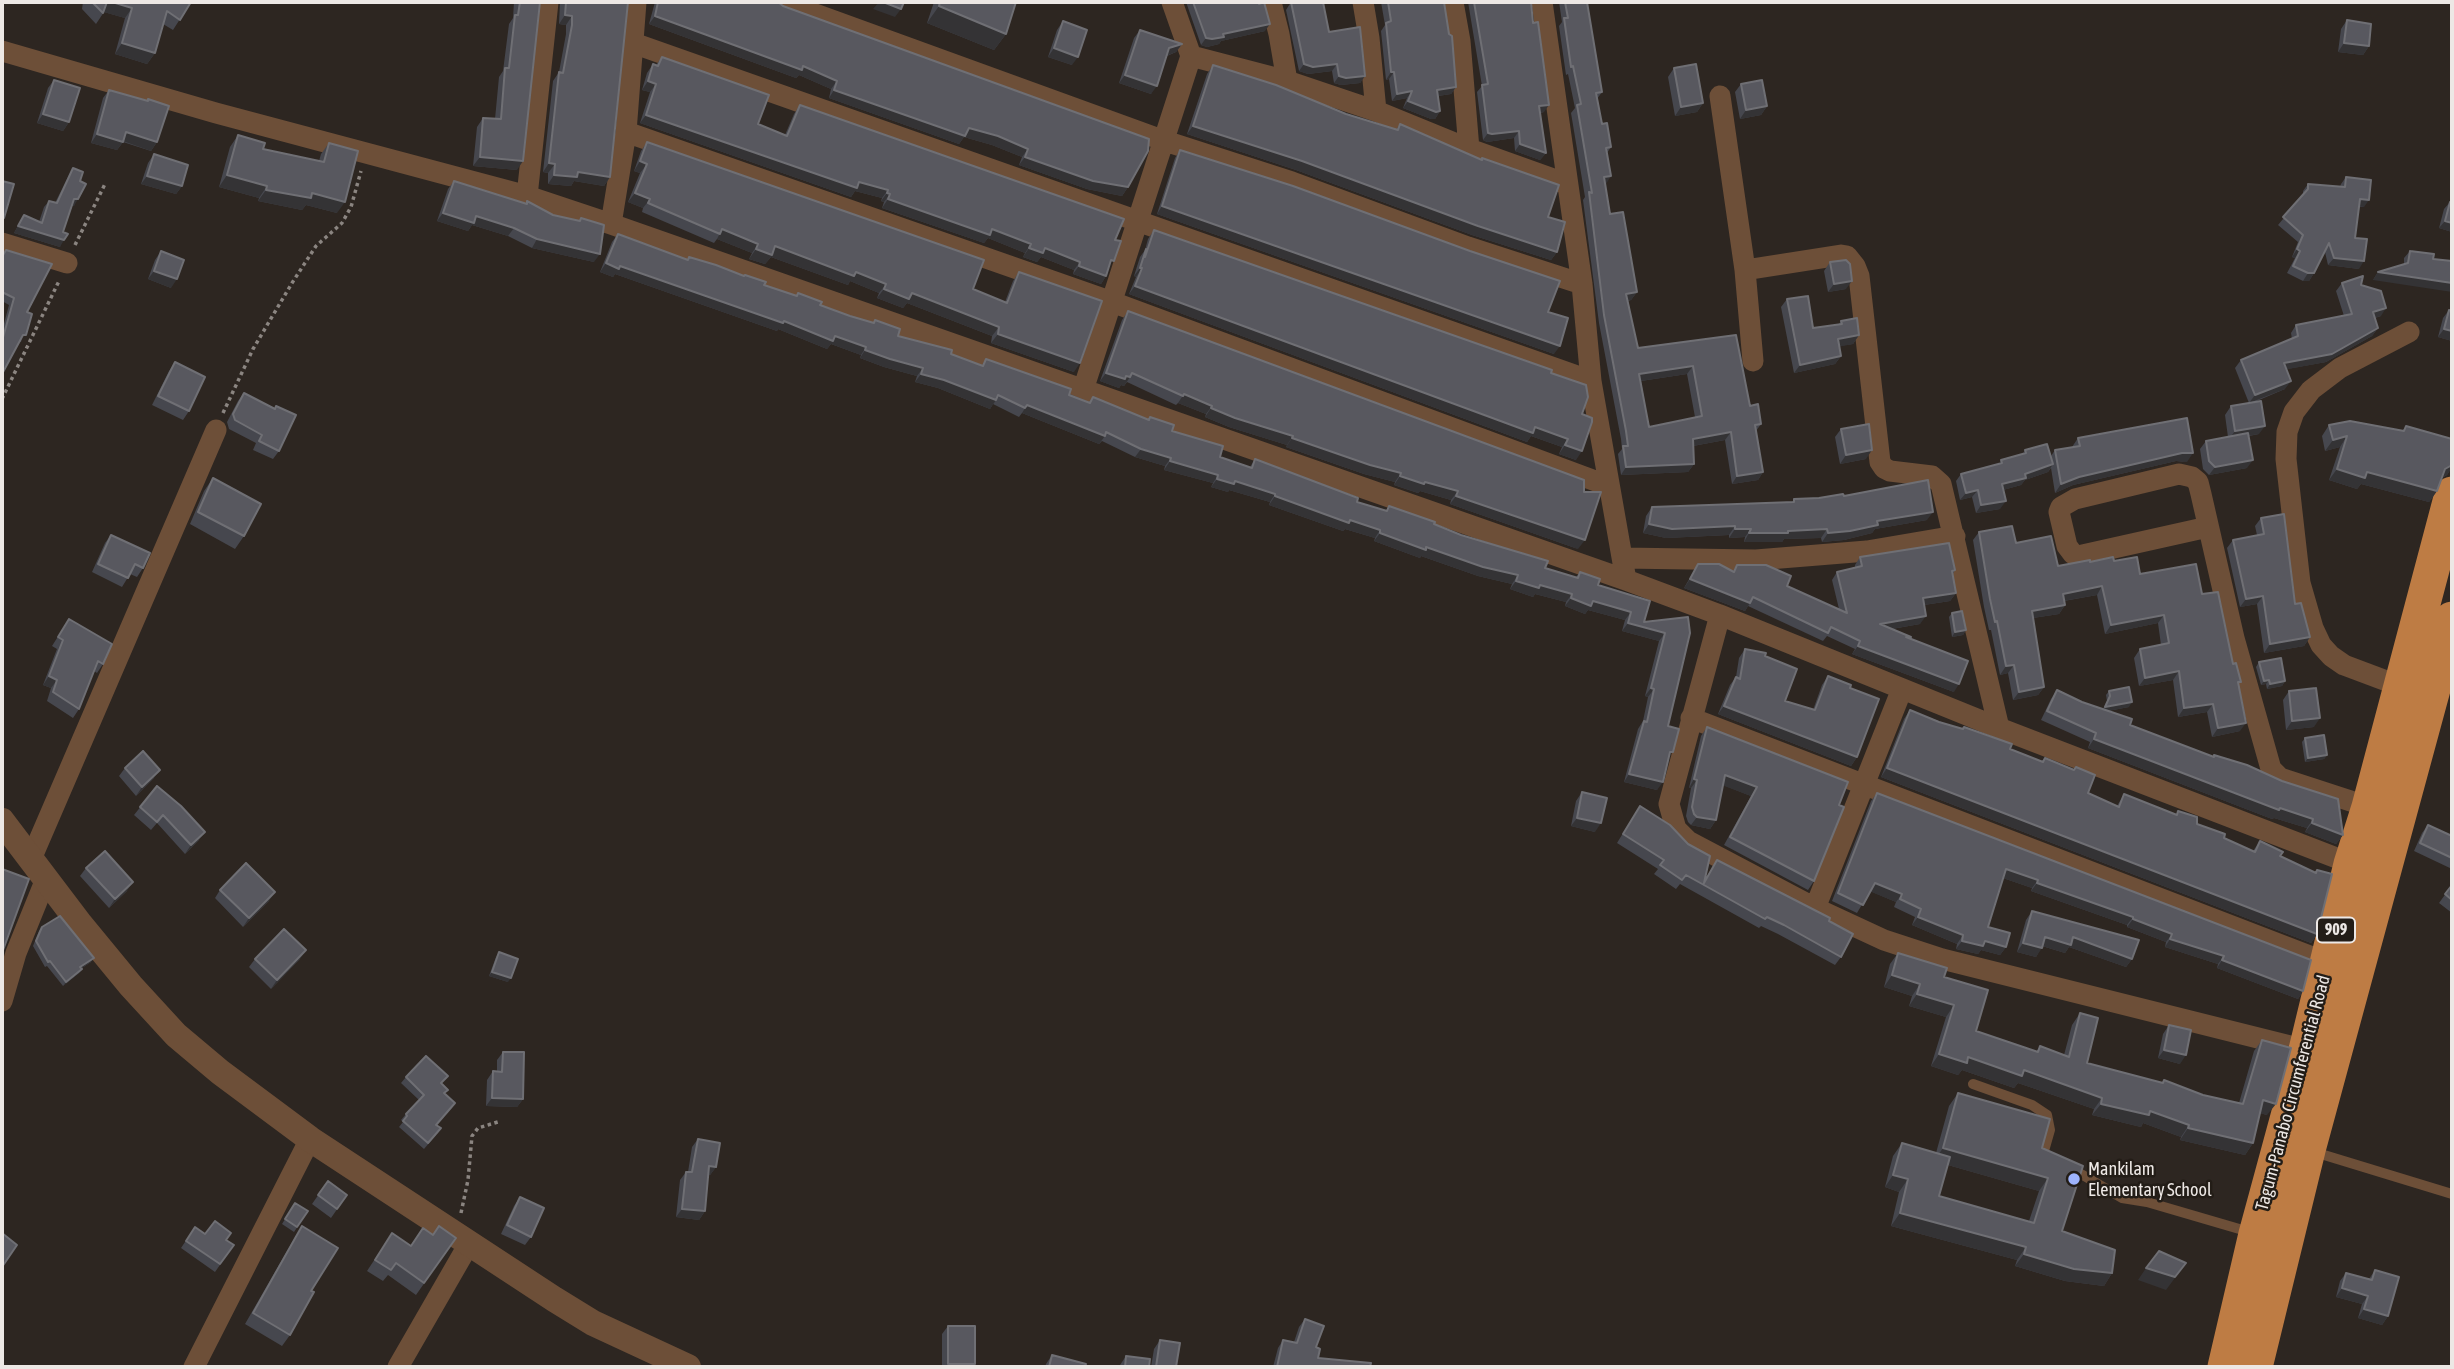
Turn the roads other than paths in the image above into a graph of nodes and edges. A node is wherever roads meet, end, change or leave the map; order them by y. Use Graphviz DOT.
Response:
graph roads {
  1 [pos="548,2"];
  2 [pos="636,2"];
  3 [pos="782,2"];
  4 [pos="1172,2"];
  5 [pos="1270,2"];
  6 [pos="1363,2"];
  7 [pos="1453,2"];
  8 [pos="1542,2"];
  9 [pos="805,6"];
  10 [pos="633,43"];
  11 [pos="2,51"];
  12 [pos="1191,55"];
  13 [pos="1287,81"];
  14 [pos="1720,96"];
  15 [pos="1376,111"];
  16 [pos="626,132"];
  17 [pos="1165,141"];
  18 [pos="1469,149"];
  19 [pos="1567,184"];
  20 [pos="527,195"];
  21 [pos="1137,219"];
  22 [pos="611,224"];
  23 [pos="2,243"];
  24 [pos="67,263"];
  25 [pos="1745,270"];
  26 [pos="1582,284"];
  27 [pos="1112,302"];
  28 [pos="2409,332"];
  29 [pos="1753,361"];
  30 [pos="1591,381"];
  31 [pos="1083,390"];
  32 [pos="216,430"];
  33 [pos="1608,486"];
  34 [pos="2452,494"];
  35 [pos="2208,527"];
  36 [pos="1955,536"];
  37 [pos="1622,558"];
  38 [pos="1626,580"];
  39 [pos="1720,615"];
  40 [pos="2452,619"];
  41 [pos="2400,686"];
  42 [pos="1902,689"];
  43 [pos="1691,718"];
  44 [pos="1999,728"];
  45 [pos="1866,783"];
  46 [pos="2369,807"];
  47 [pos="2,821"];
  48 [pos="38,869"];
  49 [pos="2366,870"];
  50 [pos="1815,908"];
  51 [pos="2328,963"];
  52 [pos="2,1001"];
  53 [pos="2306,1050"];
  54 [pos="1973,1084"];
  55 [pos="310,1139"];
  56 [pos="2308,1150"];
  57 [pos="2452,1194"];
  58 [pos="2256,1234"];
  59 [pos="463,1237"];
  60 [pos="194,1367"];
  61 [pos="398,1367"];
  62 [pos="688,1367"];
  63 [pos="2225,1367"];
  64 [pos="2255,1367"];
  1 -- 20 [label="street"];
  2 -- 10 [label="street"];
  3 -- 9 [label="street"];
  4 -- 12 [label="street"];
  5 -- 13 [label="street"];
  6 -- 15 [label="street"];
  7 -- 18 [label="street"];
  8 -- 19 [label="street"];
  9 -- 17 [label="street"];
  10 -- 16 [label="street"];
  10 -- 21 [label="street"];
  11 -- 20 [label="street"];
  12 -- 13 [label="street"];
  12 -- 17 [label="street"];
  13 -- 15 [label="street"];
  14 -- 25 [label="street"];
  15 -- 18 [label="street"];
  16 -- 22 [label="street"];
  16 -- 27 [label="street"];
  17 -- 21 [label="street"];
  17 -- 26 [label="street"];
  18 -- 19 [label="street"];
  19 -- 26 [label="street"];
  20 -- 22 [label="street"];
  21 -- 27 [label="street"];
  21 -- 30 [label="street"];
  22 -- 31 [label="street"];
  23 -- 24 [label="street"];
  25 -- 29 [label="street"];
  25 -- 36 [label="street"];
  26 -- 30 [label="street"];
  27 -- 31 [label="street"];
  27 -- 33 [label="street"];
  28 -- 41 [label="street"];
  30 -- 33 [label="street"];
  31 -- 38 [label="street"];
  32 -- 48 [label="street"];
  33 -- 37 [label="street"];
  34 -- 41 [label="highway, Tagum-Panabo Circumferential Road / 909"];
  35 -- 35 [label="street"];
  35 -- 46 [label="street"];
  36 -- 37 [label="street"];
  36 -- 44 [label="street"];
  37 -- 38 [label="street"];
  38 -- 39 [label="street"];
  39 -- 42 [label="street"];
  39 -- 43 [label="street"];
  40 -- 49 [label="highway, Tagum-Panabo Circumferential Road / 909"];
  41 -- 46 [label="highway, Tagum-Panabo Circumferential Road / 909"];
  42 -- 44 [label="street"];
  42 -- 45 [label="street"];
  43 -- 45 [label="street"];
  43 -- 50 [label="street"];
  44 -- 49 [label="street"];
  45 -- 50 [label="street"];
  45 -- 51 [label="street"];
  46 -- 49 [label="highway, Tagum-Panabo Circumferential Road / 909"];
  47 -- 48 [label="street"];
  48 -- 52 [label="street"];
  48 -- 55 [label="street"];
  49 -- 51 [label="highway, Tagum-Panabo Circumferential Road / 909"];
  49 -- 56 [label="highway, Tagum-Panabo Circumferential Road / 909"];
  50 -- 53 [label="street"];
  51 -- 53 [label="highway, Tagum-Panabo Circumferential Road / 909"];
  53 -- 58 [label="highway, Tagum-Panabo Circumferential Road / 909"];
  54 -- 58 [label="lane"];
  55 -- 59 [label="street"];
  55 -- 60 [label="street"];
  56 -- 57 [label="lane"];
  56 -- 64 [label="highway, Tagum-Panabo Circumferential Road / 909"];
  58 -- 63 [label="highway, Tagum-Panabo Circumferential Road / 909"];
  59 -- 61 [label="street"];
  59 -- 62 [label="street"];
}
